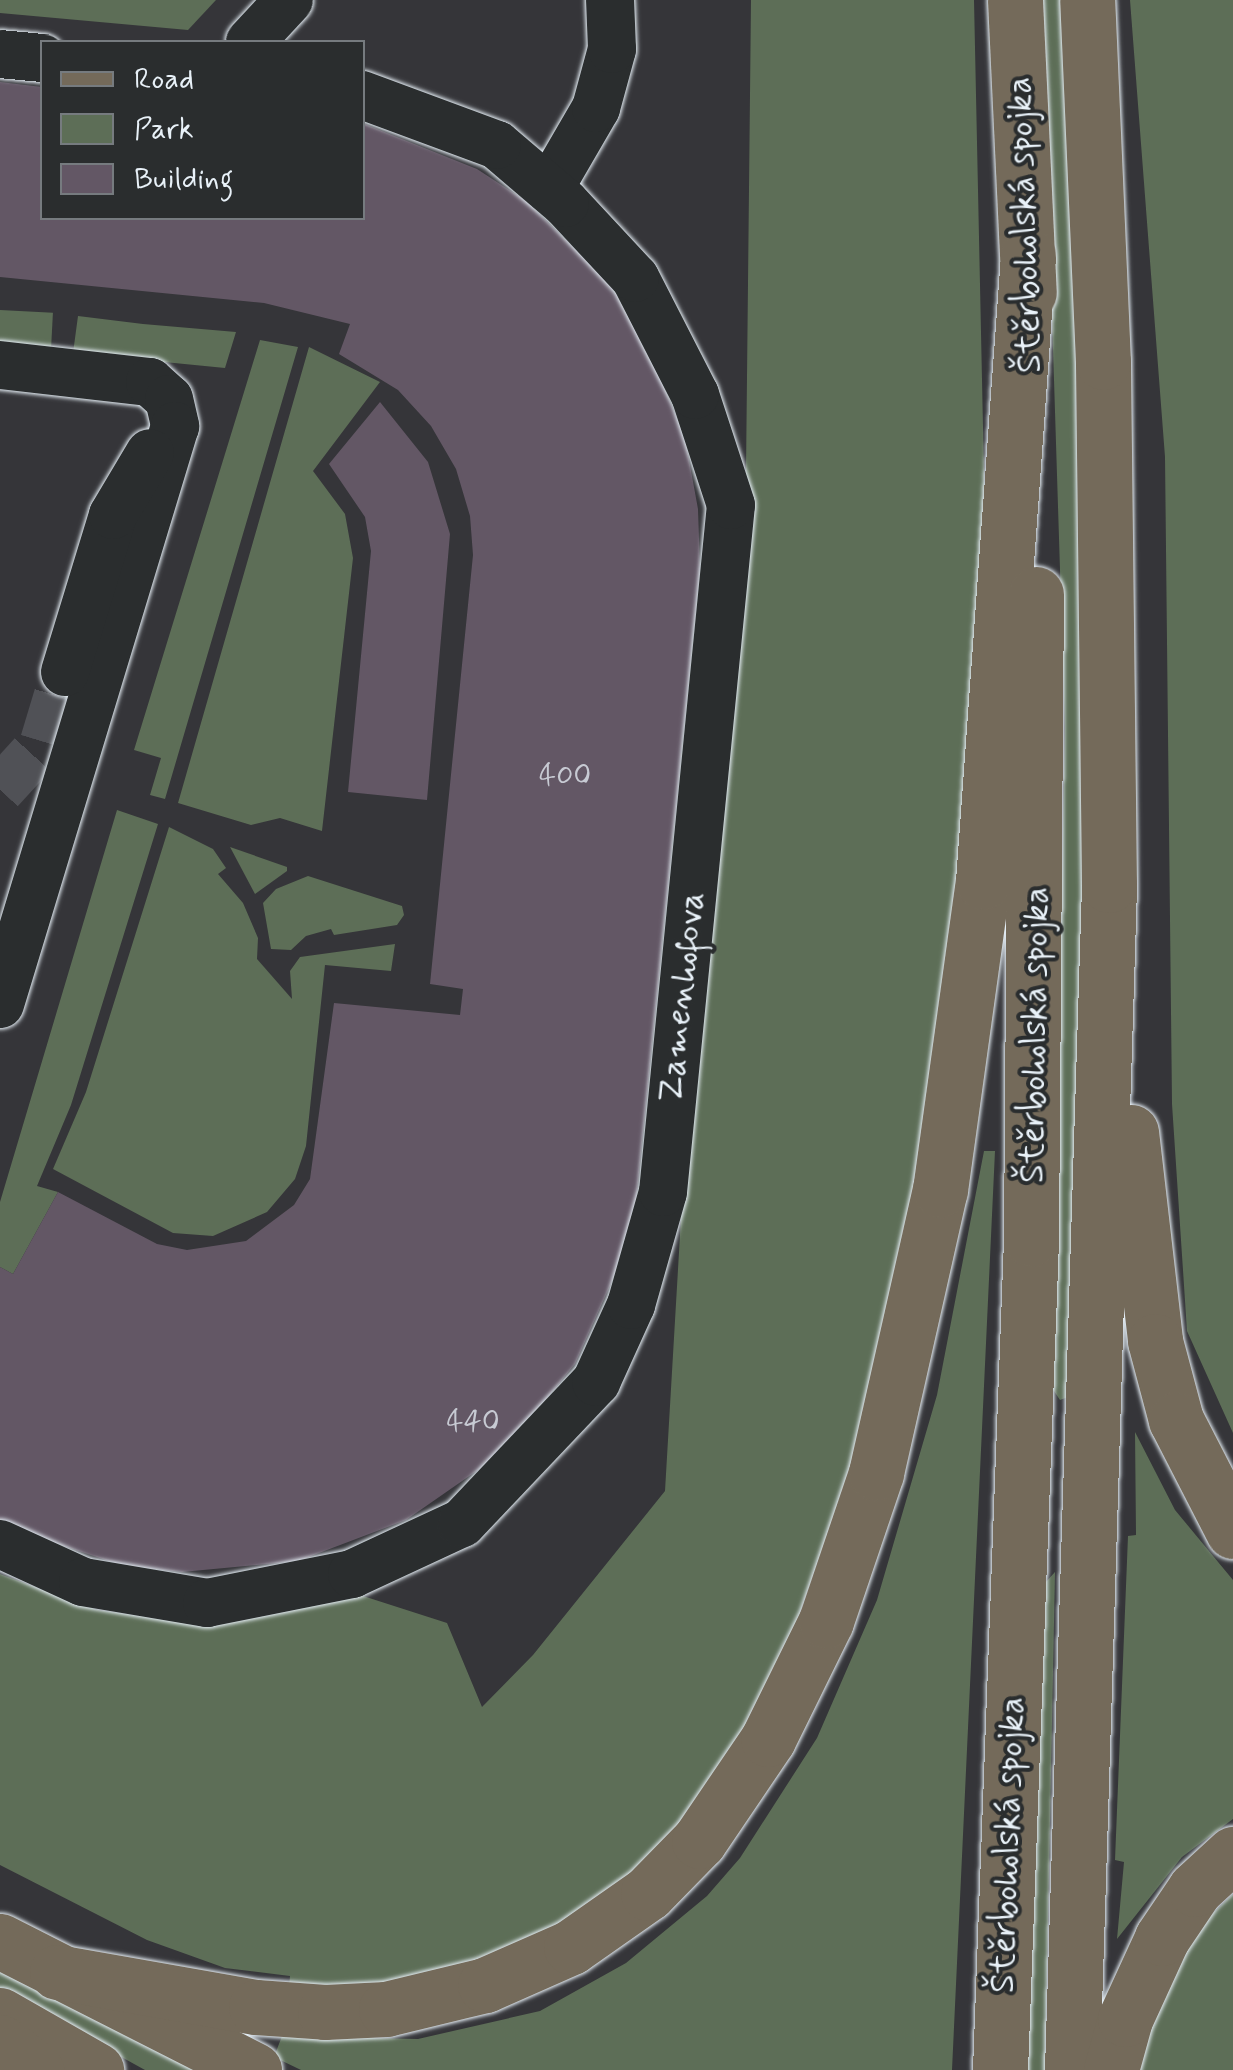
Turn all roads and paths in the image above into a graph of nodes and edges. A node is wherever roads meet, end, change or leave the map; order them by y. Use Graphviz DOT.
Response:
graph roads {
  1 [pos="289,0"];
  2 [pos="610,0"];
  3 [pos="1015,0"];
  4 [pos="1087,0"];
  5 [pos="252,40"];
  6 [pos="0,54"];
  7 [pos="40,58"];
  8 [pos="365,96"];
  9 [pos="548,189"];
  10 [pos="1028,256"];
  11 [pos="0,364"];
  12 [pos="158,388"];
  13 [pos="65,672"];
  14 [pos="1108,886"];
  15 [pos="0,1004"];
  16 [pos="1233,1531"];
  17 [pos="0,1544"];
  18 [pos="1233,1854"];
  19 [pos="0,1941"];
  20 [pos="57,1972"];
  21 [pos="0,2015"];
  22 [pos="0,2042"];
  23 [pos="36,2070"];
  24 [pos="96,2070"];
  25 [pos="254,2070"];
  26 [pos="1000,2070"];
  27 [pos="1072,2070"];
  28 [pos="1110,2070"];
  1 -- 5 [label="lane"];
  2 -- 9 [label="lane"];
  3 -- 10 [label="main road, Štěrboholská spojka"];
  4 -- 14 [label="main road, Štěrboholská spojka"];
  6 -- 7 [label="lane"];
  8 -- 9 [label="lane, Zamenhofova"];
  9 -- 17 [label="lane, Zamenhofova"];
  10 -- 20 [label="main road"];
  10 -- 26 [label="main road, Štěrboholská spojka"];
  11 -- 12 [label="lane"];
  12 -- 13 [label="lane"];
  12 -- 15 [label="lane"];
  14 -- 16 [label="main road"];
  14 -- 27 [label="main road, Štěrboholská spojka"];
  18 -- 28 [label="main road"];
  19 -- 20 [label="main road"];
  20 -- 25 [label="main road"];
  21 -- 24 [label="main road"];
  22 -- 23 [label="main road"];
}
